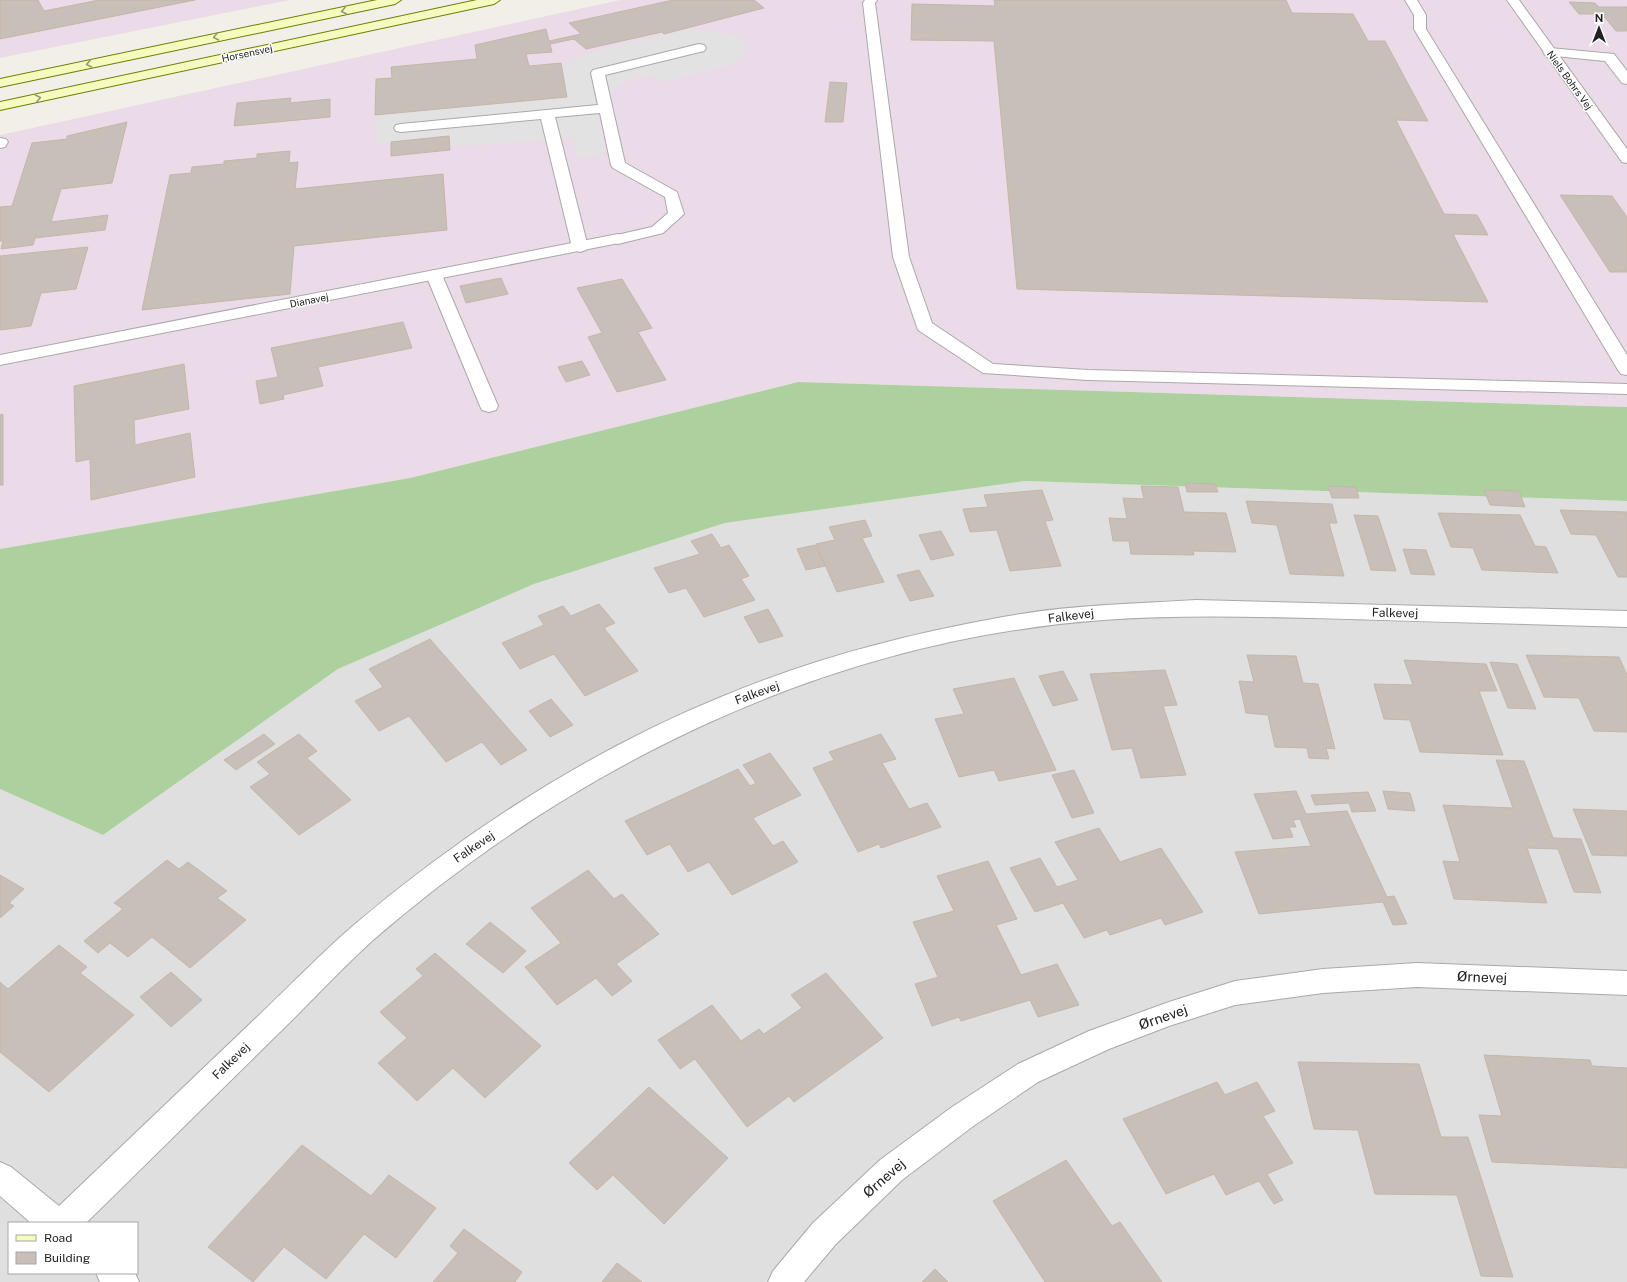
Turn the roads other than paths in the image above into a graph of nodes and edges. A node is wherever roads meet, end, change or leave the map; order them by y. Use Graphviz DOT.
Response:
graph roads {
  1 [pos="395,0"];
  2 [pos="450,0"];
  3 [pos="494,0"];
  4 [pos="871,0"];
  5 [pos="1411,0"];
  6 [pos="1513,0"];
  7 [pos="699,48"];
  8 [pos="1550,52"];
  9 [pos="146,75"];
  10 [pos="1627,80"];
  11 [pos="0,83"];
  12 [pos="0,106"];
  13 [pos="606,108"];
  14 [pos="547,114"];
  15 [pos="401,128"];
  16 [pos="1627,159"];
  17 [pos="580,247"];
  18 [pos="434,275"];
  19 [pos="0,360"];
  20 [pos="1627,370"];
  21 [pos="1627,389"];
  22 [pos="489,406"];
  23 [pos="1627,619"];
  24 [pos="1627,983"];
  25 [pos="0,1177"];
  26 [pos="54,1222"];
  27 [pos="65,1222"];
  28 [pos="113,1274"];
  29 [pos="123,1282"];
  30 [pos="784,1282"];
  1 -- 11 [label="main road, Horsensvej, one-way"];
  2 -- 9 [label="main road"];
  3 -- 9 [label="main road, Horsensvej"];
  4 -- 21 [label="street"];
  5 -- 20 [label="street"];
  6 -- 8 [label="street, Niels Bohrs Vej"];
  7 -- 13 [label="street"];
  8 -- 10 [label="street"];
  8 -- 16 [label="street, Niels Bohrs Vej"];
  12 -- 9 [label="main road, Horsensvej, one-way"];
  13 -- 14 [label="street"];
  13 -- 17 [label="street, Dianavej"];
  14 -- 15 [label="street"];
  14 -- 17 [label="street"];
  17 -- 18 [label="street, Dianavej"];
  18 -- 19 [label="street, Dianavej"];
  18 -- 22 [label="street"];
  23 -- 27 [label="street, Falkevej"];
  24 -- 30 [label="street, Ørnevej"];
  25 -- 26 [label="street"];
  28 -- 29 [label="street"];
}
